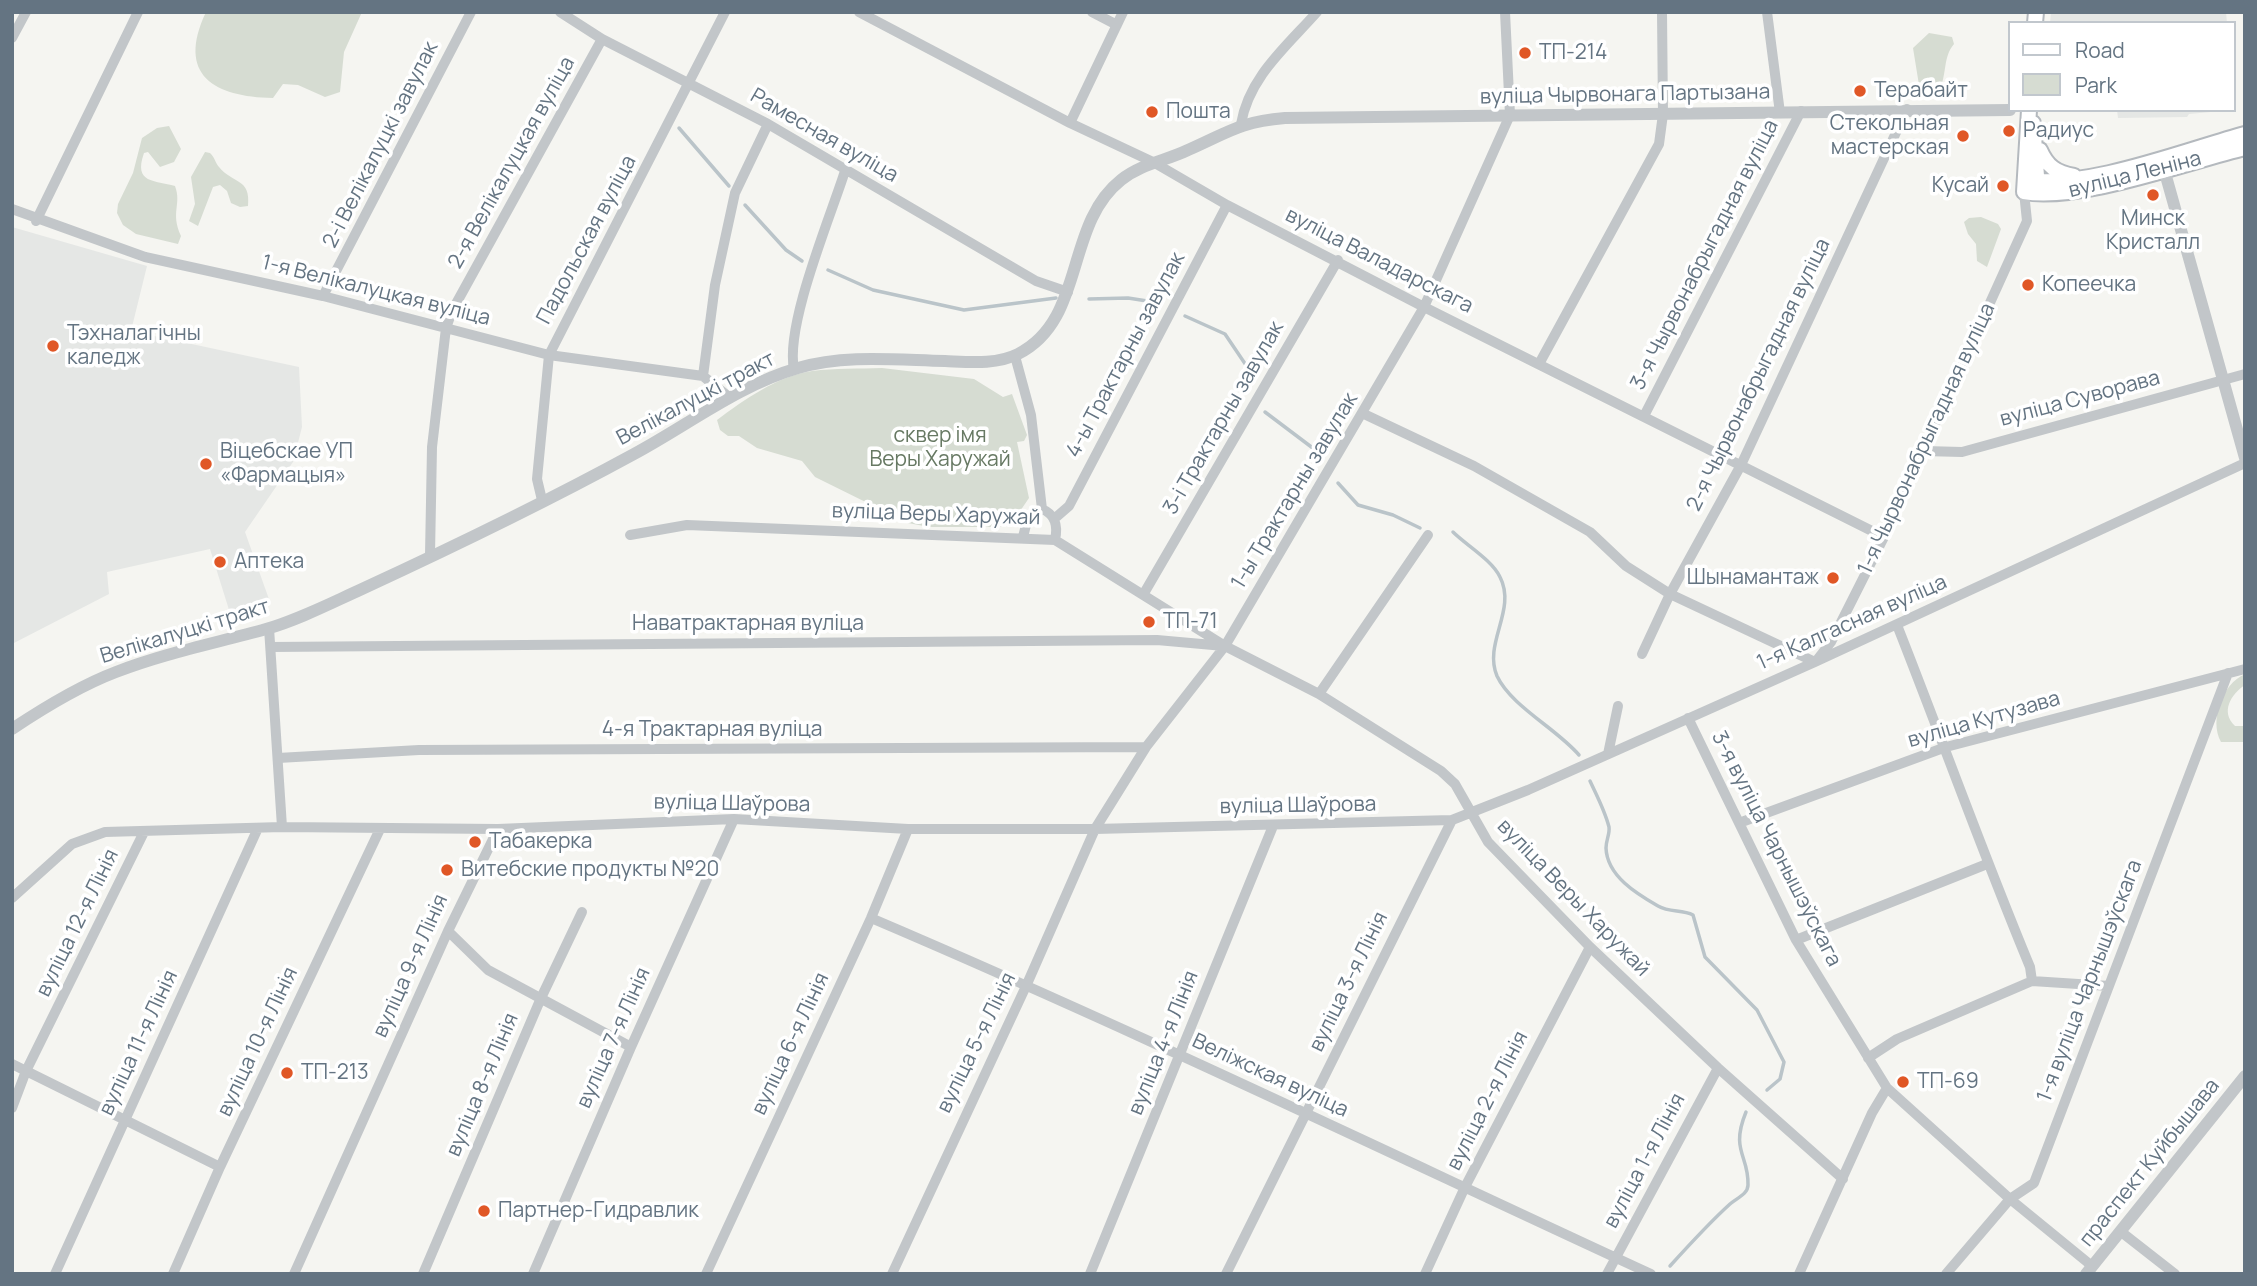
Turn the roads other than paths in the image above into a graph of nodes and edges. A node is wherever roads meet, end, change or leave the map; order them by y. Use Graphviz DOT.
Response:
graph roads {
  1 [pos="26,12"];
  2 [pos="138,12"];
  3 [pos="471,12"];
  4 [pos="560,12"];
  5 [pos="725,12"];
  6 [pos="859,12"];
  7 [pos="1092,12"];
  8 [pos="1123,12"];
  9 [pos="1317,12"];
  10 [pos="1505,12"];
  11 [pos="1662,12"];
  12 [pos="1767,12"];
  13 [pos="1117,25"];
  14 [pos="12,37"];
  15 [pos="602,38"];
  16 [pos="691,82"];
  17 [pos="1907,109"];
  18 [pos="2008,110"];
  19 [pos="1801,111"];
  20 [pos="2029,112"];
  21 [pos="2030,112"];
  22 [pos="1780,113"];
  23 [pos="1663,114"];
  24 [pos="1510,115"];
  25 [pos="1070,123"];
  26 [pos="768,124"];
  27 [pos="1241,124"];
  28 [pos="2245,134"];
  29 [pos="2037,142"];
  30 [pos="2245,148"];
  31 [pos="1153,162"];
  32 [pos="2163,163"];
  33 [pos="845,171"];
  34 [pos="2093,176"];
  35 [pos="2032,187"];
  36 [pos="1227,205"];
  37 [pos="12,209"];
  38 [pos="36,221"];
  39 [pos="1338,260"];
  40 [pos="1068,292"];
  41 [pos="323,296"];
  42 [pos="1424,307"];
  43 [pos="446,328"];
  44 [pos="549,355"];
  45 [pos="1015,356"];
  46 [pos="1539,364"];
  47 [pos="794,369"];
  48 [pos="2245,374"];
  49 [pos="703,376"];
  50 [pos="2222,380"];
  51 [pos="730,398"];
  52 [pos="1364,414"];
  53 [pos="1644,416"];
  54 [pos="1924,451"];
  55 [pos="2245,461"];
  56 [pos="1741,465"];
  57 [pos="542,500"];
  58 [pos="1042,509"];
  59 [pos="1054,519"];
  60 [pos="631,535"];
  61 [pos="1428,536"];
  62 [pos="1023,537"];
  63 [pos="1884,537"];
  64 [pos="1055,540"];
  65 [pos="430,555"];
  66 [pos="1670,594"];
  67 [pos="1143,595"];
  68 [pos="1897,625"];
  69 [pos="269,628"];
  70 [pos="1225,646"];
  71 [pos="271,647"];
  72 [pos="1642,654"];
  73 [pos="1815,662"];
  74 [pos="2245,668"];
  75 [pos="2228,673"];
  76 [pos="1319,694"];
  77 [pos="1618,706"];
  78 [pos="1688,718"];
  79 [pos="12,729"];
  80 [pos="1146,747"];
  81 [pos="1946,747"];
  82 [pos="1608,754"];
  83 [pos="278,758"];
  84 [pos="1473,813"];
  85 [pos="734,819"];
  86 [pos="1452,820"];
  87 [pos="1739,823"];
  88 [pos="1273,826"];
  89 [pos="282,827"];
  90 [pos="258,828"];
  91 [pos="380,829"];
  92 [pos="498,829"];
  93 [pos="908,829"];
  94 [pos="1095,829"];
  95 [pos="144,832"];
  96 [pos="1987,864"];
  97 [pos="12,898"];
  98 [pos="582,912"];
  99 [pos="871,918"];
  100 [pos="447,931"];
  101 [pos="1796,940"];
  102 [pos="1590,947"];
  103 [pos="2032,981"];
  104 [pos="1027,985"];
  105 [pos="2109,986"];
  106 [pos="541,998"];
  107 [pos="631,1047"];
  108 [pos="1180,1056"];
  109 [pos="1868,1058"];
  110 [pos="12,1064"];
  111 [pos="1718,1068"];
  112 [pos="26,1071"];
  113 [pos="2245,1076"];
  114 [pos="1886,1088"];
  115 [pos="12,1108"];
  116 [pos="1308,1114"];
  117 [pos="124,1120"];
  118 [pos="220,1167"];
  119 [pos="1843,1179"];
  120 [pos="1465,1187"];
  121 [pos="2010,1199"];
  122 [pos="2120,1231"];
  123 [pos="1615,1257"];
  124 [pos="2089,1270"];
  125 [pos="55,1274"];
  126 [pos="173,1274"];
  127 [pos="294,1274"];
  128 [pos="423,1274"];
  129 [pos="533,1274"];
  130 [pos="706,1274"];
  131 [pos="892,1274"];
  132 [pos="1090,1274"];
  133 [pos="1226,1274"];
  134 [pos="1425,1274"];
  135 [pos="1607,1274"];
  136 [pos="1651,1274"];
  137 [pos="1799,1274"];
  138 [pos="1946,1274"];
  139 [pos="2175,1274"];
  1 -- 14 [label="street"];
  2 -- 38 [label="street"];
  3 -- 41 [label="street, 2-і Велікалуцкі завулак"];
  4 -- 15 [label="street, Рамесная вуліца"];
  5 -- 16 [label="street, Падольская вуліца"];
  6 -- 25 [label="street, вуліца Валадарскага"];
  7 -- 13 [label="street"];
  8 -- 13 [label="street"];
  9 -- 27 [label="street"];
  10 -- 24 [label="street"];
  11 -- 23 [label="street"];
  12 -- 22 [label="street, 3-я Чырвонабрыгадная вуліца"];
  13 -- 25 [label="street"];
  15 -- 16 [label="street, Рамесная вуліца"];
  15 -- 43 [label="street, 2-я Велікалуцкая вуліца"];
  16 -- 26 [label="street, Рамесная вуліца"];
  16 -- 44 [label="street, Падольская вуліца"];
  17 -- 18 [label="street, вуліца Чырвонага Партызана"];
  17 -- 19 [label="street, вуліца Чырвонага Партызана"];
  17 -- 56 [label="street, 2-я Чырвонабрыгадная вуліца"];
  19 -- 22 [label="street, вуліца Чырвонага Партызана"];
  19 -- 53 [label="street, 3-я Чырвонабрыгадная вуліца"];
  20 -- 35 [label="main road, 1-я Чырвонабрыгадная вуліца"];
  21 -- 29 [label="main road, 1-я Чырвонабрыгадная вуліца"];
  22 -- 23 [label="street, вуліца Чырвонага Партызана"];
  23 -- 24 [label="street, вуліца Чырвонага Партызана"];
  23 -- 46 [label="street"];
  24 -- 27 [label="street, вуліца Чырвонага Партызана"];
  24 -- 42 [label="street, 1-ы Трактарны завулак"];
  25 -- 31 [label="street, вуліца Валадарскага"];
  26 -- 33 [label="street, Рамесная вуліца"];
  26 -- 49 [label="street"];
  27 -- 31 [label="street, Велікалуцкі тракт"];
  28 -- 32 [label="main road, вуліца Леніна"];
  29 -- 34 [label="main road"];
  29 -- 35 [label="main road, 1-я Чырвонабрыгадная вуліца"];
  30 -- 32 [label="main road, вуліца Леніна"];
  31 -- 36 [label="street, вуліца Валадарскага"];
  31 -- 40 [label="street, Велікалуцкі тракт"];
  32 -- 34 [label="main road, вуліца Леніна"];
  32 -- 35 [label="main road, вуліца Леніна"];
  32 -- 50 [label="street"];
  33 -- 40 [label="street, Рамесная вуліца"];
  33 -- 47 [label="street"];
  34 -- 35 [label="main road, вуліца Леніна"];
  35 -- 54 [label="street, 1-я Чырвонабрыгадная вуліца"];
  36 -- 39 [label="street, вуліца Валадарскага"];
  36 -- 59 [label="street, 4-ы Трактарны завулак"];
  37 -- 38 [label="street, 1-я Велікалуцкая вуліца"];
  38 -- 41 [label="street, 1-я Велікалуцкая вуліца"];
  39 -- 42 [label="street, вуліца Валадарскага"];
  39 -- 67 [label="street, 3-і Трактарны завулак"];
  40 -- 45 [label="street, Велікалуцкі тракт"];
  41 -- 43 [label="street, 1-я Велікалуцкая вуліца"];
  42 -- 46 [label="street, вуліца Валадарскага"];
  42 -- 52 [label="street, 1-ы Трактарны завулак"];
  43 -- 44 [label="street, 1-я Велікалуцкая вуліца"];
  43 -- 65 [label="street, 2-я Велікалуцкая вуліца"];
  44 -- 49 [label="street, 1-я Велікалуцкая вуліца"];
  44 -- 57 [label="street, Падольская вуліца"];
  45 -- 47 [label="street, Велікалуцкі тракт"];
  45 -- 58 [label="street"];
  46 -- 53 [label="street, вуліца Валадарскага"];
  47 -- 51 [label="street, Велікалуцкі тракт"];
  48 -- 50 [label="street, вуліца Суворава"];
  49 -- 51 [label="street"];
  50 -- 54 [label="street, вуліца Суворава"];
  50 -- 55 [label="street"];
  51 -- 57 [label="street, Велікалуцкі тракт"];
  52 -- 66 [label="street"];
  52 -- 70 [label="street, 1-ы Трактарны завулак"];
  53 -- 56 [label="street, вуліца Валадарскага"];
  54 -- 63 [label="street, 1-я Чырвонабрыгадная вуліца"];
  55 -- 68 [label="street, 1-я Калгасная вуліца"];
  56 -- 63 [label="street, вуліца Валадарскага"];
  56 -- 66 [label="street, 2-я Чырвонабрыгадная вуліца"];
  57 -- 65 [label="street, Велікалуцкі тракт"];
  58 -- 59 [label="street"];
  58 -- 62 [label="street"];
  59 -- 64 [label="street"];
  60 -- 62 [label="street, вуліца Веры Харужай"];
  61 -- 76 [label="street"];
  62 -- 64 [label="street, вуліца Веры Харужай"];
  63 -- 73 [label="street, 1-я Чырвонабрыгадная вуліца"];
  64 -- 67 [label="street, вуліца Веры Харужай"];
  65 -- 69 [label="street, Велікалуцкі тракт"];
  66 -- 72 [label="street, 2-я Чырвонабрыгадная вуліца"];
  66 -- 73 [label="street"];
  67 -- 70 [label="street, вуліца Веры Харужай"];
  68 -- 73 [label="street, 1-я Калгасная вуліца"];
  68 -- 81 [label="street"];
  69 -- 71 [label="street"];
  69 -- 79 [label="street, Велікалуцкі тракт"];
  70 -- 71 [label="street, Наватрактарная вуліца"];
  70 -- 76 [label="street, вуліца Веры Харужай"];
  70 -- 80 [label="street, 1-ы Трактарны завулак"];
  71 -- 83 [label="street"];
  73 -- 78 [label="street, 1-я Калгасная вуліца"];
  74 -- 75 [label="street, вуліца Кутузава"];
  75 -- 81 [label="street, вуліца Кутузава"];
  75 -- 105 [label="street, 1-я вуліца Чарнышэўскага"];
  76 -- 84 [label="street, вуліца Веры Харужай"];
  77 -- 82 [label="street"];
  78 -- 82 [label="street, 1-я Калгасная вуліца"];
  78 -- 87 [label="street, 3-я вуліца Чарнышэўскага"];
  80 -- 83 [label="street, 4-я Трактарная вуліца"];
  80 -- 94 [label="street, 1-ы Трактарны завулак"];
  81 -- 87 [label="street, вуліца Кутузава"];
  81 -- 96 [label="street"];
  82 -- 84 [label="street, 1-я Калгасная вуліца"];
  83 -- 89 [label="street"];
  84 -- 86 [label="street, вуліца Шаўрова"];
  84 -- 102 [label="street, вуліца Веры Харужай"];
  85 -- 92 [label="street, вуліца Шаўрова"];
  85 -- 93 [label="street, вуліца Шаўрова"];
  85 -- 107 [label="street, вуліца 7-я Лінія"];
  86 -- 88 [label="street, вуліца Шаўрова"];
  86 -- 116 [label="street, вуліца 3-я Лінія"];
  87 -- 101 [label="street, 3-я вуліца Чарнышэўскага"];
  88 -- 94 [label="street, вуліца Шаўрова"];
  88 -- 108 [label="street, вуліца 4-я Лінія"];
  89 -- 90 [label="street, вуліца Шаўрова"];
  89 -- 91 [label="street, вуліца Шаўрова"];
  90 -- 95 [label="street, вуліца Шаўрова"];
  90 -- 117 [label="street, вуліца 11-я Лінія"];
  91 -- 92 [label="street, вуліца Шаўрова"];
  91 -- 118 [label="street, вуліца 10-я Лінія"];
  92 -- 100 [label="street, вуліца 9-я Лінія"];
  93 -- 94 [label="street, вуліца Шаўрова"];
  93 -- 99 [label="street, вуліца 6-я Лінія"];
  94 -- 104 [label="street, вуліца 5-я Лінія"];
  95 -- 97 [label="street, вуліца Шаўрова"];
  95 -- 112 [label="street, вуліца 12-я Лінія"];
  96 -- 101 [label="street"];
  96 -- 103 [label="street"];
  98 -- 106 [label="street, вуліца 8-я Лінія"];
  99 -- 104 [label="street, Веліжская вуліца"];
  99 -- 130 [label="street, вуліца 6-я Лінія"];
  100 -- 106 [label="street"];
  100 -- 127 [label="street, вуліца 9-я Лінія"];
  101 -- 109 [label="street, 3-я вуліца Чарнышэўскага"];
  102 -- 111 [label="street, вуліца Веры Харужай"];
  102 -- 120 [label="street, вуліца 2-я Лінія"];
  103 -- 105 [label="street"];
  103 -- 109 [label="street"];
  104 -- 108 [label="street, Веліжская вуліца"];
  104 -- 131 [label="street, вуліца 5-я Лінія"];
  105 -- 121 [label="street, 1-я вуліца Чарнышэўскага"];
  106 -- 107 [label="street"];
  106 -- 128 [label="street, вуліца 8-я Лінія"];
  107 -- 129 [label="street, вуліца 7-я Лінія"];
  108 -- 116 [label="street, Веліжская вуліца"];
  108 -- 132 [label="street, вуліца 4-я Лінія"];
  109 -- 114 [label="street, 3-я вуліца Чарнышэўскага"];
  110 -- 112 [label="street"];
  111 -- 119 [label="street, вуліца Веры Харужай"];
  111 -- 123 [label="street, вуліца 1-я Лінія"];
  112 -- 115 [label="street, вуліца 12-я Лінія"];
  112 -- 117 [label="street"];
  113 -- 122 [label="street, праспект Куйбышава"];
  114 -- 119 [label="street"];
  114 -- 121 [label="street, 3-я вуліца Чарнышэўскага"];
  116 -- 120 [label="street, Веліжская вуліца"];
  116 -- 133 [label="street, вуліца 3-я Лінія"];
  117 -- 118 [label="street"];
  117 -- 125 [label="street, вуліца 11-я Лінія"];
  118 -- 126 [label="street, вуліца 10-я Лінія"];
  119 -- 137 [label="street"];
  120 -- 123 [label="street, Веліжская вуліца"];
  120 -- 134 [label="street, вуліца 2-я Лінія"];
  121 -- 124 [label="street, 3-я вуліца Чарнышэўскага"];
  121 -- 138 [label="street, 1-я вуліца Чарнышэўскага"];
  122 -- 124 [label="street, праспект Куйбышава"];
  122 -- 139 [label="street"];
  123 -- 135 [label="street, вуліца 1-я Лінія"];
  123 -- 136 [label="street, Веліжская вуліца"];
}
